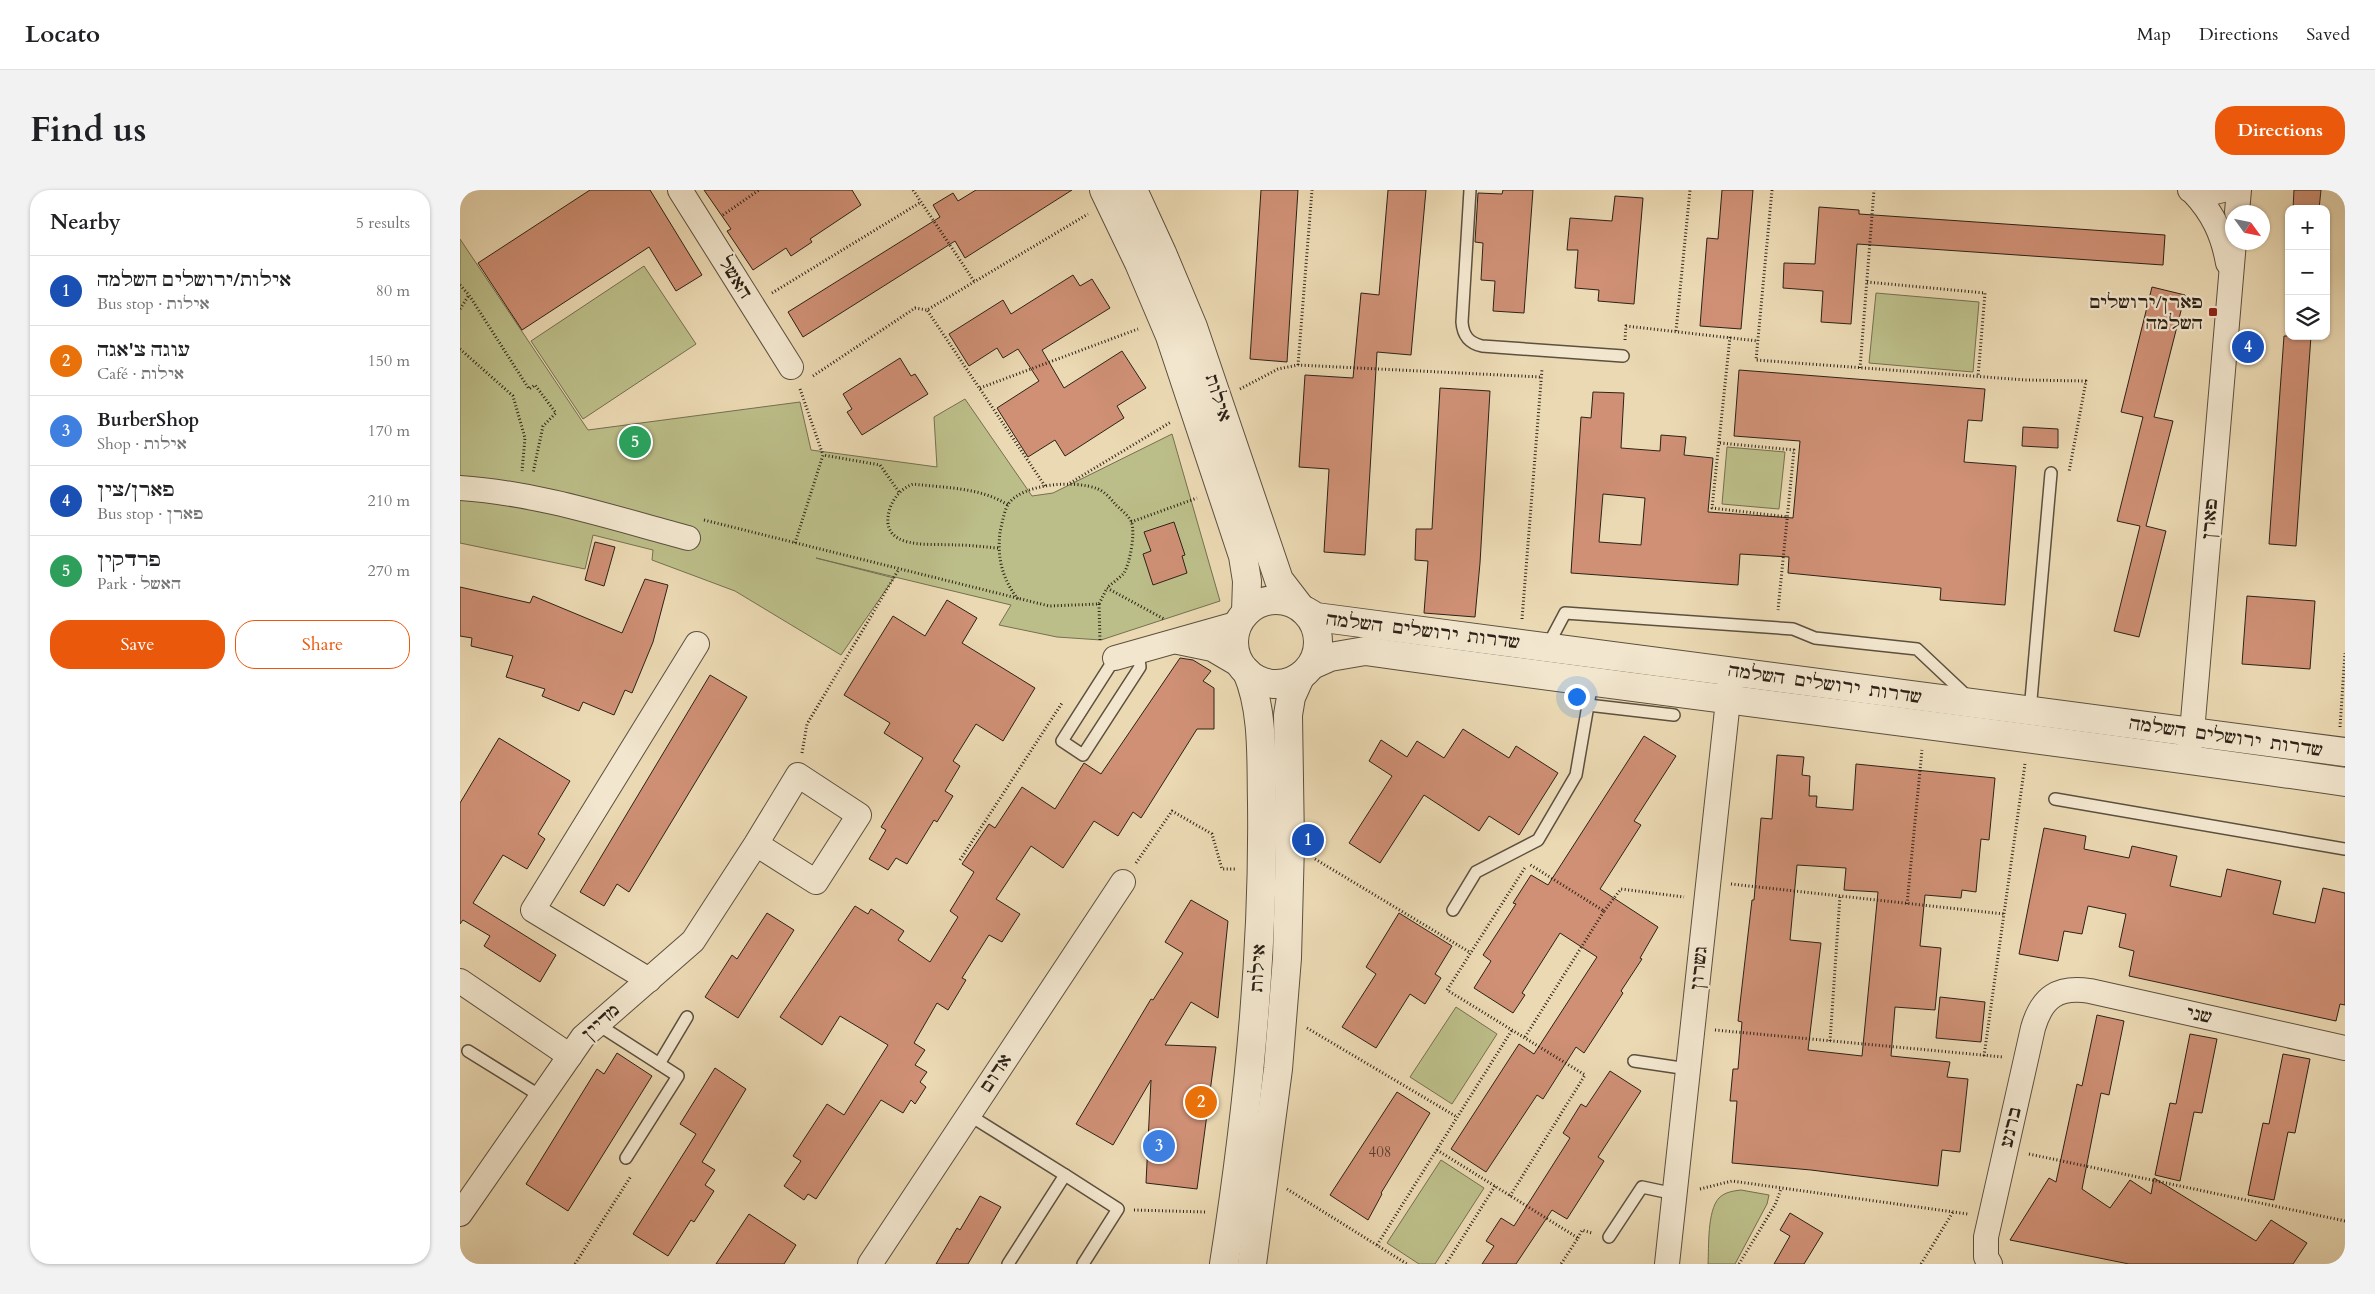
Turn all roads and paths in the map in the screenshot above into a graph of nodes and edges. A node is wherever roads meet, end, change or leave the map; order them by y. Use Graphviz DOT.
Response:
graph roads {
  1 [pos="680,190"];
  2 [pos="759,190"];
  3 [pos="913,190"];
  4 [pos="1312,190"];
  5 [pos="1470,190"];
  6 [pos="1690,190"];
  7 [pos="1772,190"];
  8 [pos="1874,190"];
  9 [pos="2223,190"];
  10 [pos="2239,190"];
  11 [pos="2192,191"];
  12 [pos="1115,194"];
  13 [pos="921,202"];
  14 [pos="2238,205"];
  15 [pos="703,228"];
  16 [pos="2233,250"];
  17 [pos="2230,278"];
  18 [pos="974,281"];
  19 [pos="1867,282"];
  20 [pos="460,285"];
  21 [pos="469,295"];
  22 [pos="752,305"];
  23 [pos="460,309"];
  24 [pos="927,310"];
  25 [pos="1163,320"];
  26 [pos="1676,331"];
  27 [pos="1730,337"];
  28 [pos="1758,341"];
  29 [pos="460,349"];
  30 [pos="1543,350"];
  31 [pos="1623,356"];
  32 [pos="1298,365"];
  33 [pos="1860,368"];
  34 [pos="795,376"];
  35 [pos="1541,377"];
  36 [pos="1978,377"];
  37 [pos="980,388"];
  38 [pos="1207,403"];
  39 [pos="1720,443"];
  40 [pos="823,455"];
  41 [pos="2051,473"];
  42 [pos="1069,484"];
  43 [pos="1045,486"];
  44 [pos="460,488"];
  45 [pos="1221,490"];
  46 [pos="900,493"];
  47 [pos="1008,505"];
  48 [pos="1788,517"];
  49 [pos="1131,522"];
  50 [pos="692,528"];
  51 [pos="795,543"];
  52 [pos="998,548"];
  53 [pos="899,569"];
  54 [pos="1107,588"];
  55 [pos="1018,599"];
  56 [pos="1099,604"];
  57 [pos="1303,609"];
  58 [pos="1243,617"];
  59 [pos="1777,628"];
  60 [pos="1182,638"];
  61 [pos="697,644"];
  62 [pos="1520,644"];
  63 [pos="1548,647"];
  64 [pos="1108,651"];
  65 [pos="1138,651"];
  66 [pos="2345,653"];
  67 [pos="1244,669"];
  68 [pos="1306,671"];
  69 [pos="1731,671"];
  70 [pos="1068,694"];
  71 [pos="1590,694"];
  72 [pos="1728,700"];
  73 [pos="1974,703"];
  74 [pos="2030,711"];
  75 [pos="1674,715"];
  76 [pos="1924,726"];
  77 [pos="2192,732"];
  78 [pos="2028,739"];
  79 [pos="2342,752"];
  80 [pos="2187,759"];
  81 [pos="798,775"];
  82 [pos="2345,782"];
  83 [pos="2055,800"];
  84 [pos="756,844"];
  85 [pos="1290,844"];
  86 [pos="2345,849"];
  87 [pos="1512,853"];
  88 [pos="960,860"];
  89 [pos="1528,864"];
  90 [pos="1262,870"];
  91 [pos="1123,882"];
  92 [pos="1708,890"];
  93 [pos="1840,896"];
  94 [pos="1907,904"];
  95 [pos="1453,910"];
  96 [pos="1604,911"];
  97 [pos="2004,914"];
  98 [pos="1471,953"];
  99 [pos="649,980"];
  100 [pos="460,981"];
  101 [pos="2054,995"];
  102 [pos="1283,1014"];
  103 [pos="687,1017"];
  104 [pos="597,1024"];
  105 [pos="1693,1028"];
  106 [pos="1512,1030"];
  107 [pos="1524,1037"];
  108 [pos="1830,1041"];
  109 [pos="2345,1048"];
  110 [pos="468,1050"];
  111 [pos="570,1056"];
  112 [pos="1984,1056"];
  113 [pos="2026,1060"];
  114 [pos="1634,1061"];
  115 [pos="659,1064"];
  116 [pos="1688,1069"];
  117 [pos="542,1096"];
  118 [pos="969,1115"];
  119 [pos="1457,1117"];
  120 [pos="2006,1149"];
  121 [pos="1437,1150"];
  122 [pos="626,1158"];
  123 [pos="1065,1175"];
  124 [pos="1265,1176"];
  125 [pos="1495,1186"];
  126 [pos="1782,1188"];
  127 [pos="1675,1194"];
  128 [pos="1510,1196"];
  129 [pos="1118,1209"];
  130 [pos="1232,1212"];
  131 [pos="1952,1212"];
  132 [pos="460,1214"];
  133 [pos="1991,1217"];
  134 [pos="2345,1222"];
  135 [pos="1609,1237"];
  136 [pos="1377,1245"];
  137 [pos="575,1264"];
  138 [pos="870,1264"];
  139 [pos="1008,1264"];
  140 [pos="1083,1264"];
  141 [pos="1224,1264"];
  142 [pos="1252,1264"];
  143 [pos="1407,1264"];
  144 [pos="1446,1264"];
  145 [pos="1561,1264"];
  146 [pos="1667,1264"];
  147 [pos="1739,1264"];
  148 [pos="1921,1264"];
  149 [pos="1990,1264"];
  1 -- 15 [label="street, האשל"];
  2 -- 15 [label="path"];
  3 -- 13 [label="path"];
  4 -- 32 [label="path"];
  5 -- 30 [label="lane"];
  6 -- 26 [label="path"];
  7 -- 28 [label="path"];
  8 -- 19 [label="path"];
  9 -- 11 [label="street"];
  10 -- 14 [label="street"];
  11 -- 17 [label="street, פארן"];
  12 -- 18 [label="path"];
  12 -- 25 [label="street, אילות"];
  12 -- 38 [label="street, אילות"];
  13 -- 18 [label="path"];
  13 -- 22 [label="path"];
  15 -- 22 [label="street, האשל"];
  16 -- 17 [label="street, פארן"];
  17 -- 77 [label="street, פארן"];
  18 -- 24 [label="path"];
  19 -- 33 [label="path"];
  19 -- 36 [label="path"];
  20 -- 21 [label="path"];
  21 -- 23 [label="path"];
  21 -- 29 [label="path"];
  22 -- 34 [label="street, האשל"];
  24 -- 34 [label="path"];
  24 -- 37 [label="path"];
  25 -- 37 [label="path"];
  25 -- 38 [label="street, אילות"];
  26 -- 27 [label="path"];
  26 -- 31 [label="path"];
  27 -- 28 [label="path"];
  27 -- 39 [label="path"];
  28 -- 33 [label="path"];
  30 -- 31 [label="lane"];
  30 -- 35 [label="path"];
  32 -- 35 [label="path"];
  32 -- 38 [label="path"];
  33 -- 36 [label="path"];
  34 -- 40 [label="path"];
  35 -- 62 [label="path"];
  36 -- 41 [label="path"];
  37 -- 43 [label="path"];
  38 -- 42 [label="path"];
  38 -- 45 [label="street, אילות"];
  38 -- 57 [label="street, אילות"];
  39 -- 48 [label="path"];
  39 -- 48 [label="path"];
  40 -- 46 [label="path"];
  40 -- 51 [label="path"];
  41 -- 74 [label="lane"];
  42 -- 43 [label="path"];
  42 -- 49 [label="path"];
  43 -- 47 [label="path"];
  44 -- 50 [label="street"];
  45 -- 49 [label="path"];
  45 -- 58 [label="street, אילות"];
  46 -- 47 [label="path"];
  46 -- 52 [label="path"];
  47 -- 52 [label="path"];
  48 -- 59 [label="path"];
  49 -- 54 [label="path"];
  50 -- 51 [label="path"];
  51 -- 53 [label="path"];
  52 -- 55 [label="path"];
  53 -- 55 [label="path"];
  53 -- 81 [label="path"];
  54 -- 56 [label="path"];
  54 -- 60 [label="path"];
  55 -- 56 [label="path"];
  56 -- 64 [label="path"];
  57 -- 58 [label="street"];
  57 -- 62 [label="street, שדרות ירושלים השלמה"];
  57 -- 68 [label="street"];
  58 -- 60 [label="street"];
  58 -- 67 [label="street"];
  59 -- 63 [label="lane"];
  59 -- 73 [label="lane"];
  60 -- 65 [label="street"];
  60 -- 67 [label="street"];
  61 -- 99 [label="street"];
  62 -- 63 [label="street, שדרות ירושלים השלמה"];
  63 -- 69 [label="street, שדרות ירושלים השלמה"];
  64 -- 65 [label="street"];
  64 -- 65 [label="lane"];
  66 -- 79 [label="path"];
  67 -- 68 [label="street"];
  67 -- 90 [label="street, אילות"];
  68 -- 71 [label="street, שדרות ירושלים השלמה"];
  68 -- 85 [label="street, אילות"];
  69 -- 72 [label="street, גשרון"];
  69 -- 73 [label="street, שדרות ירושלים השלמה"];
  70 -- 88 [label="path"];
  71 -- 72 [label="street, שדרות ירושלים השלמה"];
  71 -- 75 [label="lane"];
  71 -- 87 [label="lane"];
  72 -- 76 [label="street, שדרות ירושלים השלמה"];
  72 -- 92 [label="street, גשרון"];
  73 -- 74 [label="street, שדרות ירושלים השלמה"];
  74 -- 77 [label="street, שדרות ירושלים השלמה"];
  76 -- 78 [label="street, שדרות ירושלים השלמה"];
  76 -- 94 [label="path"];
  77 -- 79 [label="street, שדרות ירושלים השלמה"];
  77 -- 80 [label="street, פארן"];
  78 -- 80 [label="street, שדרות ירושלים השלמה"];
  78 -- 97 [label="path"];
  80 -- 82 [label="street, שדרות ירושלים השלמה"];
  81 -- 84 [label="street, מדיין"];
  81 -- 84 [label="street"];
  83 -- 86 [label="lane"];
  84 -- 99 [label="street, מדיין"];
  85 -- 98 [label="path"];
  85 -- 102 [label="street, אילות"];
  87 -- 89 [label="path"];
  87 -- 95 [label="lane"];
  89 -- 96 [label="path"];
  89 -- 98 [label="path"];
  90 -- 91 [label="path"];
  90 -- 130 [label="street, אילות"];
  91 -- 118 [label="street, אדום"];
  92 -- 93 [label="path"];
  92 -- 96 [label="path"];
  92 -- 105 [label="street, גשרון"];
  93 -- 94 [label="path"];
  93 -- 108 [label="path"];
  94 -- 97 [label="path"];
  96 -- 107 [label="path"];
  97 -- 112 [label="path"];
  98 -- 106 [label="path"];
  99 -- 104 [label="street, מדיין"];
  100 -- 111 [label="street"];
  101 -- 109 [label="street, שני"];
  101 -- 113 [label="street, ברנע"];
  102 -- 119 [label="path"];
  102 -- 124 [label="street, אילות"];
  103 -- 115 [label="lane"];
  104 -- 111 [label="street, מדיין"];
  104 -- 115 [label="lane"];
  105 -- 108 [label="path"];
  105 -- 116 [label="street, גשרון"];
  106 -- 107 [label="path"];
  106 -- 119 [label="path"];
  107 -- 128 [label="path"];
  108 -- 112 [label="path"];
  110 -- 117 [label="lane"];
  111 -- 117 [label="street, מדיין"];
  112 -- 113 [label="path"];
  113 -- 120 [label="street, ברנע"];
  114 -- 116 [label="lane"];
  115 -- 122 [label="lane"];
  116 -- 127 [label="street, גשרון"];
  117 -- 132 [label="street, מדיין"];
  118 -- 123 [label="lane"];
  118 -- 138 [label="street, אדום"];
  119 -- 121 [label="path"];
  120 -- 133 [label="street, ברנע"];
  120 -- 134 [label="path"];
  121 -- 125 [label="path"];
  121 -- 136 [label="path"];
  122 -- 137 [label="path"];
  123 -- 129 [label="lane"];
  123 -- 139 [label="lane"];
  124 -- 136 [label="path"];
  124 -- 142 [label="street, אילות"];
  125 -- 128 [label="path"];
  125 -- 144 [label="path"];
  126 -- 127 [label="path"];
  126 -- 131 [label="path"];
  126 -- 147 [label="path"];
  127 -- 135 [label="lane"];
  127 -- 146 [label="street, גשרון"];
  128 -- 145 [label="path"];
  129 -- 130 [label="path"];
  129 -- 140 [label="lane"];
  130 -- 141 [label="street, אילות"];
  131 -- 133 [label="path"];
  131 -- 148 [label="path"];
  133 -- 149 [label="street, ברנע"];
  136 -- 143 [label="path"];
}
